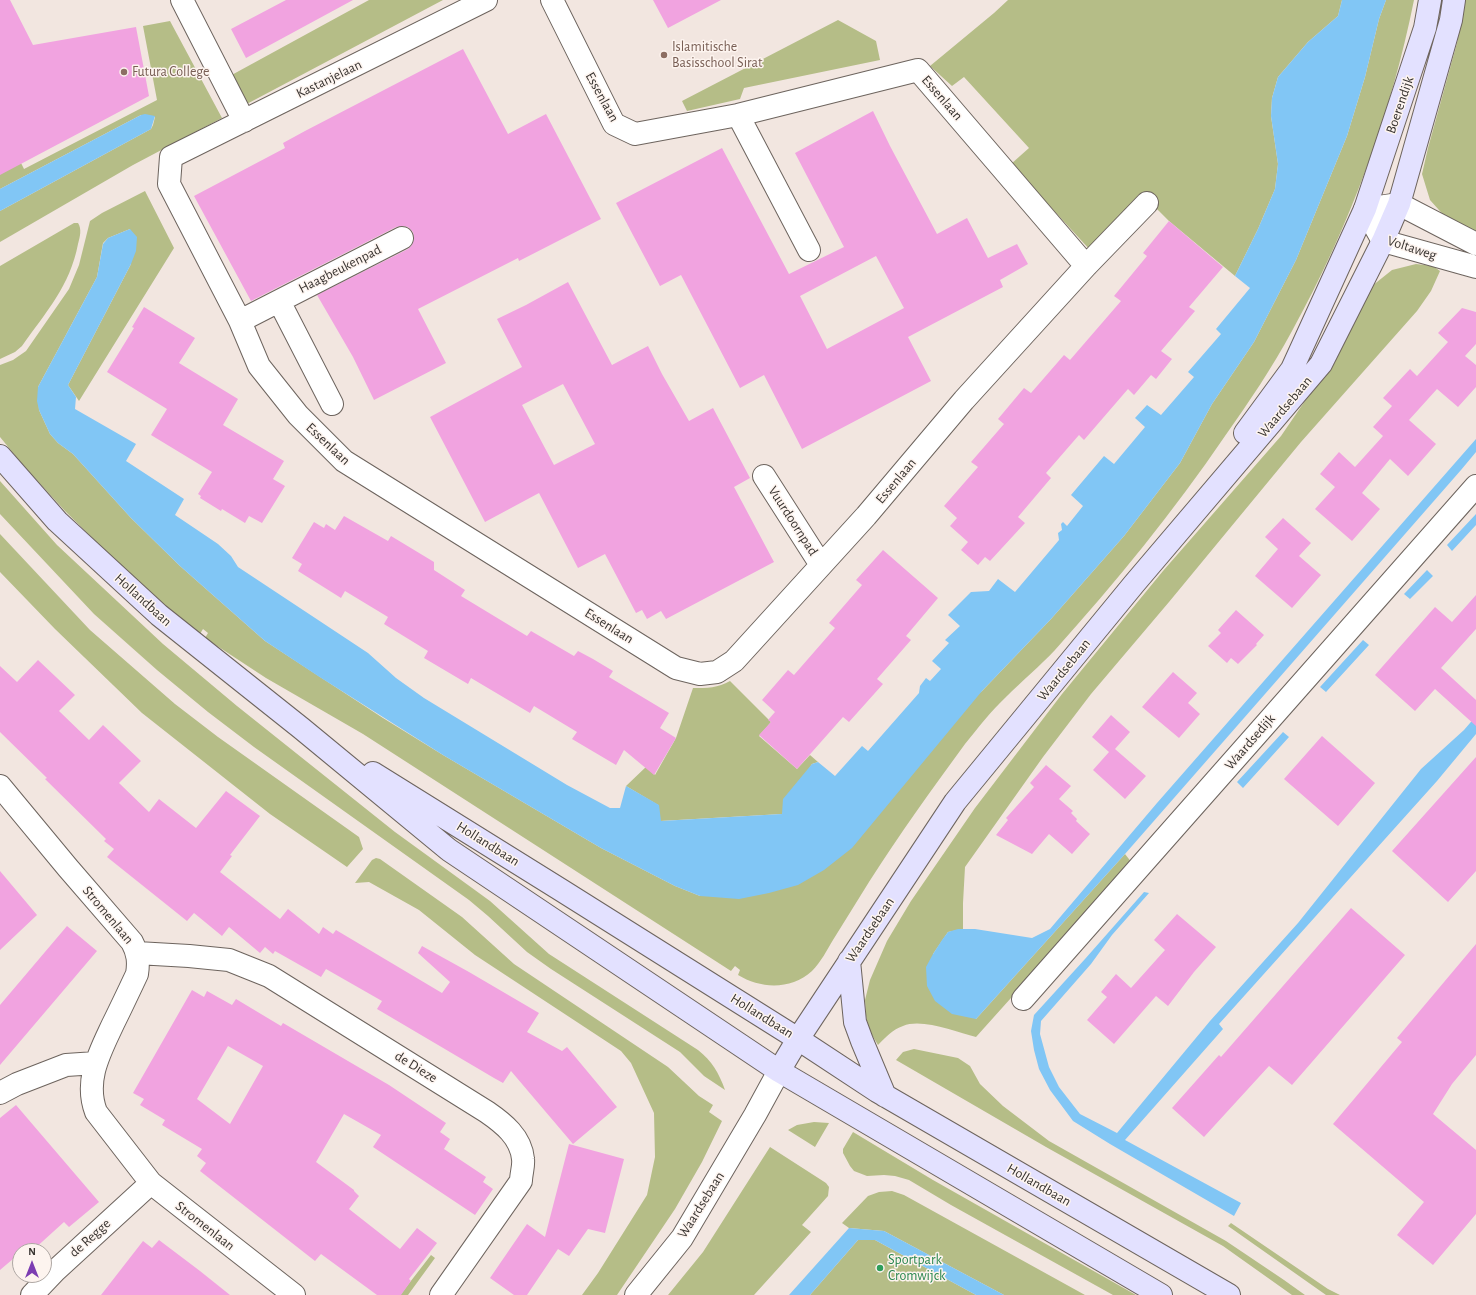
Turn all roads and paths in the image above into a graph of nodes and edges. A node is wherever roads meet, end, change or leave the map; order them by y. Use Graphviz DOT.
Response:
graph roads {
  1 [pos="182,0"];
  2 [pos="552,0"];
  3 [pos="1430,0"];
  4 [pos="1454,0"];
  5 [pos="473,3"];
  6 [pos="738,115"];
  7 [pos="244,121"];
  8 [pos="171,157"];
  9 [pos="1148,204"];
  10 [pos="1398,204"];
  11 [pos="1365,209"];
  12 [pos="402,238"];
  13 [pos="1383,241"];
  14 [pos="1476,244"];
  15 [pos="809,250"];
  16 [pos="1086,266"];
  17 [pos="1476,266"];
  18 [pos="279,301"];
  19 [pos="240,321"];
  20 [pos="332,404"];
  21 [pos="0,456"];
  22 [pos="764,476"];
  23 [pos="1476,486"];
  24 [pos="821,565"];
  25 [pos="1134,584"];
  26 [pos="301,728"];
  27 [pos="0,786"];
  28 [pos="137,953"];
  29 [pos="849,961"];
  30 [pos="1023,999"];
  31 [pos="798,1039"];
  32 [pos="96,1063"];
  33 [pos="779,1071"];
  34 [pos="0,1093"];
  35 [pos="885,1096"];
  36 [pos="151,1183"];
  37 [pos="32,1295"];
  38 [pos="294,1295"];
  39 [pos="441,1295"];
  40 [pos="636,1295"];
  41 [pos="1161,1295"];
  42 [pos="1229,1295"];
  1 -- 7 [label="street"];
  2 -- 6 [label="street, Essenlaan"];
  3 -- 11 [label="main road, Boerendijk"];
  4 -- 10 [label="main road, Boerendijk"];
  5 -- 7 [label="street, Kastanjelaan"];
  6 -- 15 [label="street"];
  6 -- 16 [label="street, Essenlaan"];
  7 -- 8 [label="street, Kastanjelaan"];
  8 -- 19 [label="street, Essenlaan"];
  9 -- 16 [label="street, Essenlaan"];
  10 -- 11 [label="street"];
  10 -- 13 [label="main road, Waardsebaan"];
  10 -- 14 [label="street, Voltaweg"];
  11 -- 13 [label="street, Voltaweg"];
  11 -- 25 [label="main road, Waardsebaan"];
  12 -- 18 [label="street, Haagbeukenpad"];
  13 -- 17 [label="street, Voltaweg"];
  13 -- 25 [label="main road, Waardsebaan"];
  16 -- 24 [label="street, Essenlaan"];
  18 -- 19 [label="street, Haagbeukenpad"];
  18 -- 20 [label="street"];
  19 -- 24 [label="street, Essenlaan"];
  21 -- 26 [label="main road, Hollandbaan"];
  22 -- 24 [label="street, Vuurdoornpad"];
  23 -- 30 [label="street, Waardsedijk"];
  25 -- 29 [label="main road, Waardsebaan"];
  26 -- 31 [label="main road, Hollandbaan"];
  26 -- 33 [label="main road, Hollandbaan"];
  27 -- 28 [label="street, Stromenlaan"];
  28 -- 32 [label="street, Stromenlaan"];
  28 -- 39 [label="street, de Dieze"];
  29 -- 31 [label="main road, Waardsebaan"];
  29 -- 35 [label="main road"];
  31 -- 33 [label="main road, Waardsebaan"];
  31 -- 35 [label="main road, Hollandbaan"];
  32 -- 34 [label="street"];
  32 -- 36 [label="street, Stromenlaan"];
  33 -- 40 [label="street, Waardsebaan"];
  33 -- 41 [label="main road, Hollandbaan"];
  35 -- 42 [label="main road, Hollandbaan"];
  36 -- 37 [label="street, de Regge"];
  36 -- 38 [label="street, Stromenlaan"];
}
